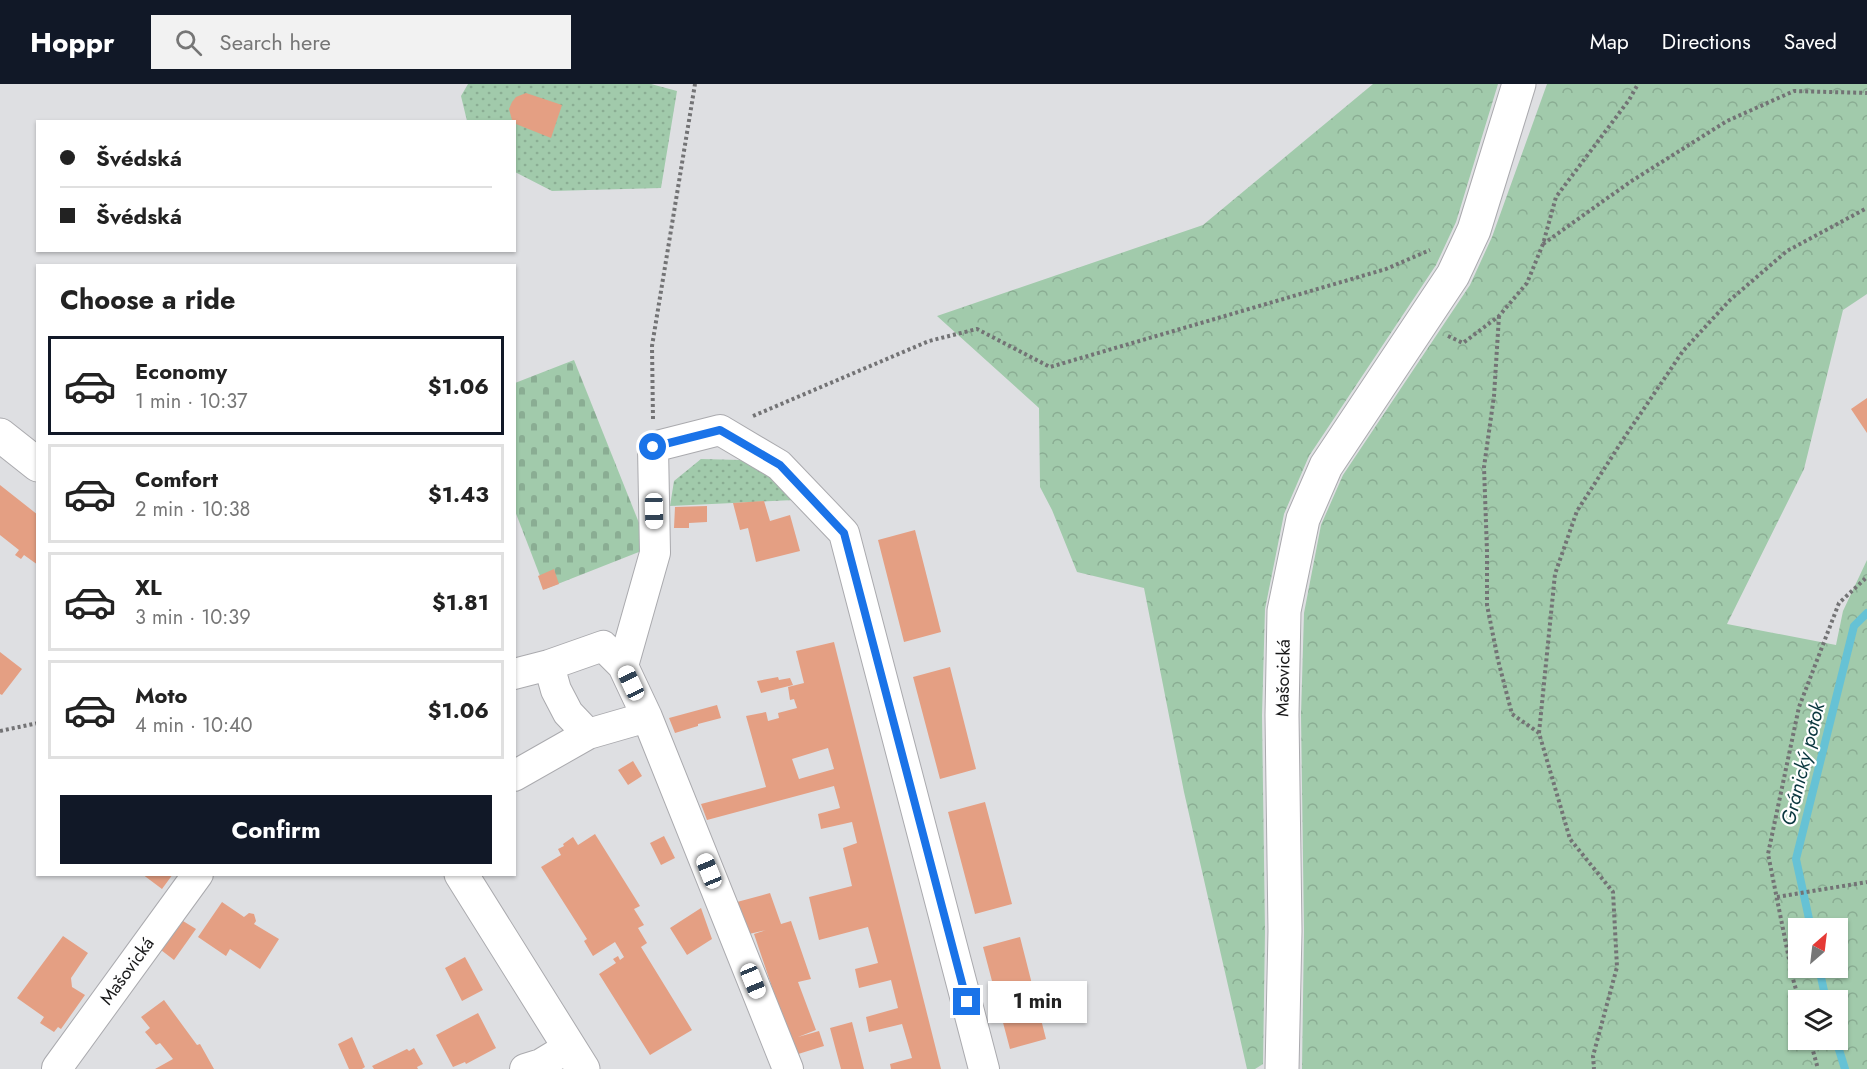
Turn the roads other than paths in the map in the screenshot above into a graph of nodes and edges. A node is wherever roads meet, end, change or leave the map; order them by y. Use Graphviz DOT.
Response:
graph roads {
  1 [pos="1519,84"];
  2 [pos="0,435"];
  3 [pos="36,463"];
  4 [pos="549,665"];
  5 [pos="623,666"];
  6 [pos="516,673"];
  7 [pos="647,717"];
  8 [pos="588,734"];
  9 [pos="516,776"];
  10 [pos="197,876"];
  11 [pos="462,876"];
  12 [pos="576,1058"];
  13 [pos="536,1067"];
  14 [pos="57,1068"];
  15 [pos="788,1069"];
  16 [pos="984,1069"];
  17 [pos="1282,1069"];
  1 -- 17 [label="street, Mašovická"];
  2 -- 3 [label="street"];
  4 -- 5 [label="street"];
  4 -- 6 [label="street"];
  4 -- 8 [label="street"];
  5 -- 7 [label="street"];
  5 -- 16 [label="street"];
  7 -- 8 [label="street"];
  7 -- 15 [label="street"];
  8 -- 9 [label="street"];
  10 -- 14 [label="street, Mašovická"];
  11 -- 12 [label="street"];
  12 -- 13 [label="street"];
}
